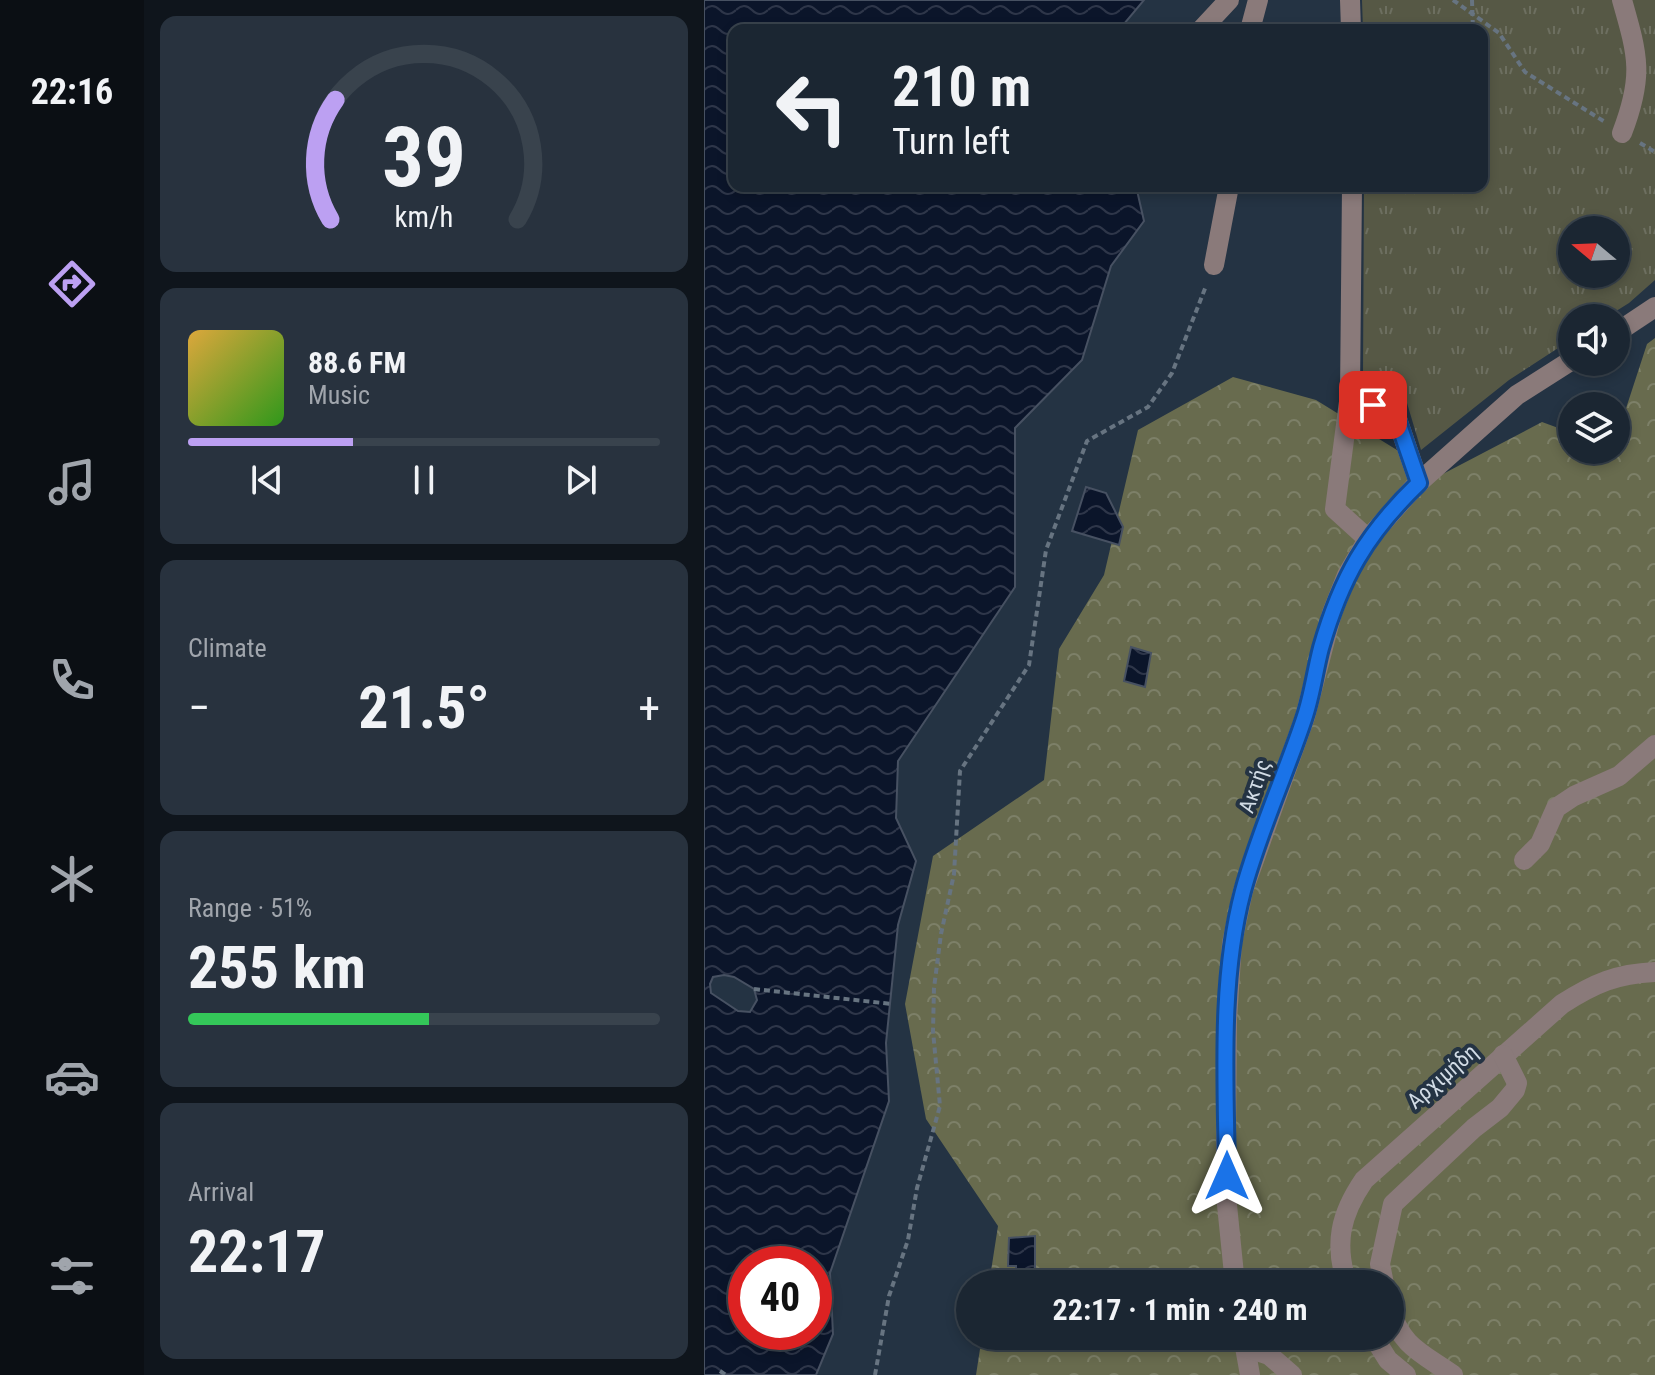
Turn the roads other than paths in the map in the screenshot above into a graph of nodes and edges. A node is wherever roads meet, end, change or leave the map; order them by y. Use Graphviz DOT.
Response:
graph roads {
  1 [pos="1229,0"];
  2 [pos="1258,0"];
  3 [pos="1350,0"];
  4 [pos="1622,0"];
  5 [pos="1207,24"];
  6 [pos="1252,24"];
  7 [pos="1351,24"];
  8 [pos="1622,133"];
  9 [pos="1228,192"];
  10 [pos="1352,192"];
  11 [pos="1214,265"];
  12 [pos="1655,307"];
  13 [pos="1630,324"];
  14 [pos="1558,369"];
  15 [pos="1350,394"];
  16 [pos="1419,483"];
  17 [pos="1368,539"];
  18 [pos="1655,745"];
  19 [pos="1524,860"];
  20 [pos="1655,972"];
  21 [pos="1503,1055"];
  22 [pos="1234,1270"];
  23 [pos="1343,1270"];
  24 [pos="1381,1270"];
  25 [pos="1404,1339"];
  26 [pos="1246,1350"];
  27 [pos="1260,1350"];
  28 [pos="1382,1350"];
  29 [pos="1250,1375"];
  30 [pos="1292,1375"];
  31 [pos="1406,1375"];
  32 [pos="1453,1375"];
  1 -- 5 [label="street"];
  2 -- 6 [label="street"];
  3 -- 7 [label="street"];
  4 -- 8 [label="street"];
  9 -- 11 [label="street"];
  10 -- 15 [label="street"];
  12 -- 13 [label="street"];
  14 -- 16 [label="street, Ακτής"];
  15 -- 16 [label="street"];
  15 -- 17 [label="street"];
  16 -- 17 [label="street, Ακτής"];
  17 -- 22 [label="street, Ακτής"];
  18 -- 19 [label="street"];
  20 -- 21 [label="street, Αρχιμήδη"];
  21 -- 23 [label="street, Αρχιμήδη"];
  21 -- 24 [label="street"];
  25 -- 32 [label="street"];
  26 -- 29 [label="street"];
  27 -- 30 [label="street"];
  28 -- 31 [label="street"];
}
